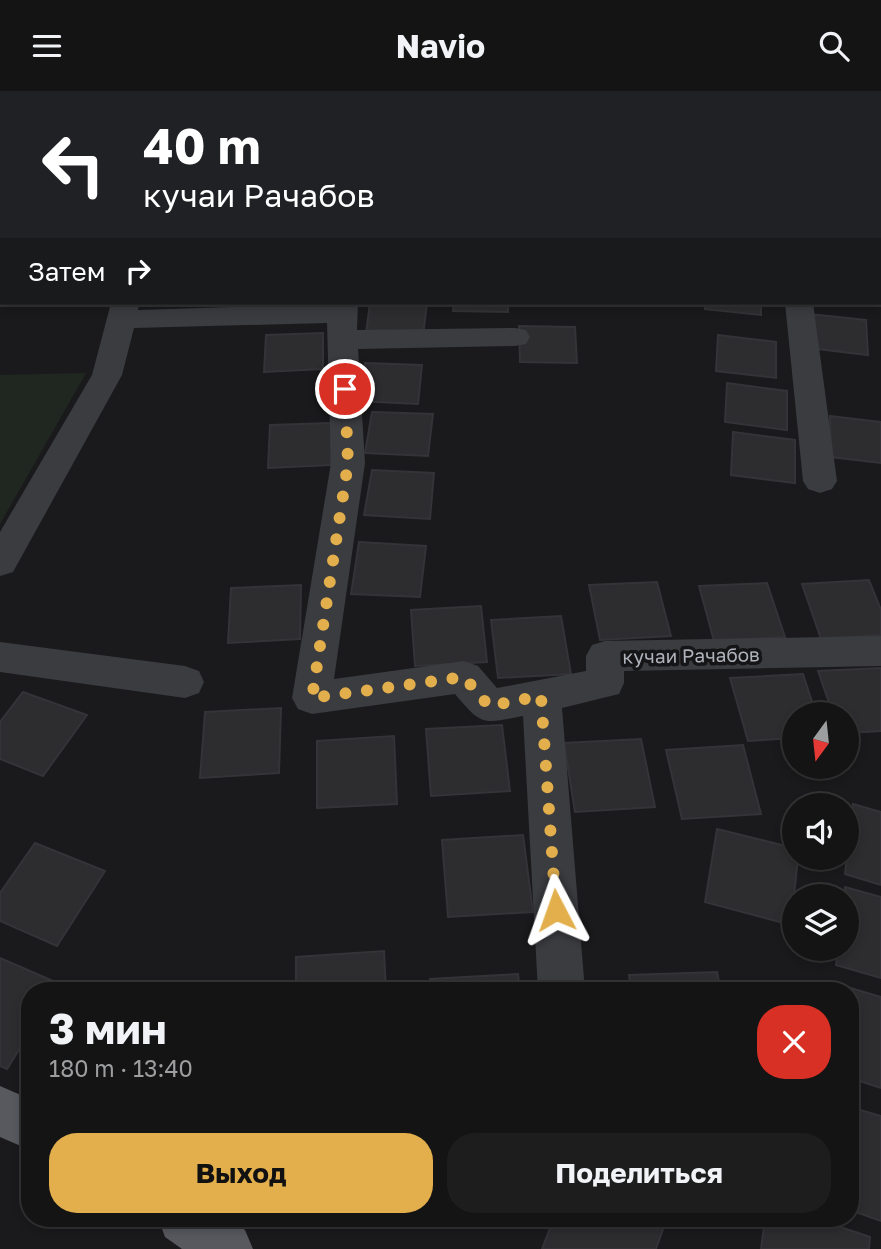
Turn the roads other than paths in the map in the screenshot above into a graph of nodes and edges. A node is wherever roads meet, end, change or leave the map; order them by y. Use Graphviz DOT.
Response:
graph roads {
  1 [pos="799,305"];
  2 [pos="123,311"];
  3 [pos="342,319"];
  4 [pos="514,337"];
  5 [pos="820,481"];
  6 [pos="0,563"];
  7 [pos="881,651"];
  8 [pos="0,657"];
  9 [pos="185,683"];
  10 [pos="541,696"];
  11 [pos="561,982"];
  12 [pos="0,1111"];
  13 [pos="21,1121"];
  14 [pos="196,1227"];
  15 [pos="226,1249"];
  1 -- 5 [label="street"];
  2 -- 3 [label="street"];
  2 -- 6 [label="street"];
  3 -- 4 [label="street"];
  3 -- 10 [label="street, кучаи Рачабов"];
  7 -- 10 [label="street, кучаи Рачабов"];
  8 -- 9 [label="street"];
  10 -- 11 [label="street"];
  12 -- 13 [label="main road"];
  14 -- 15 [label="main road"];
}
